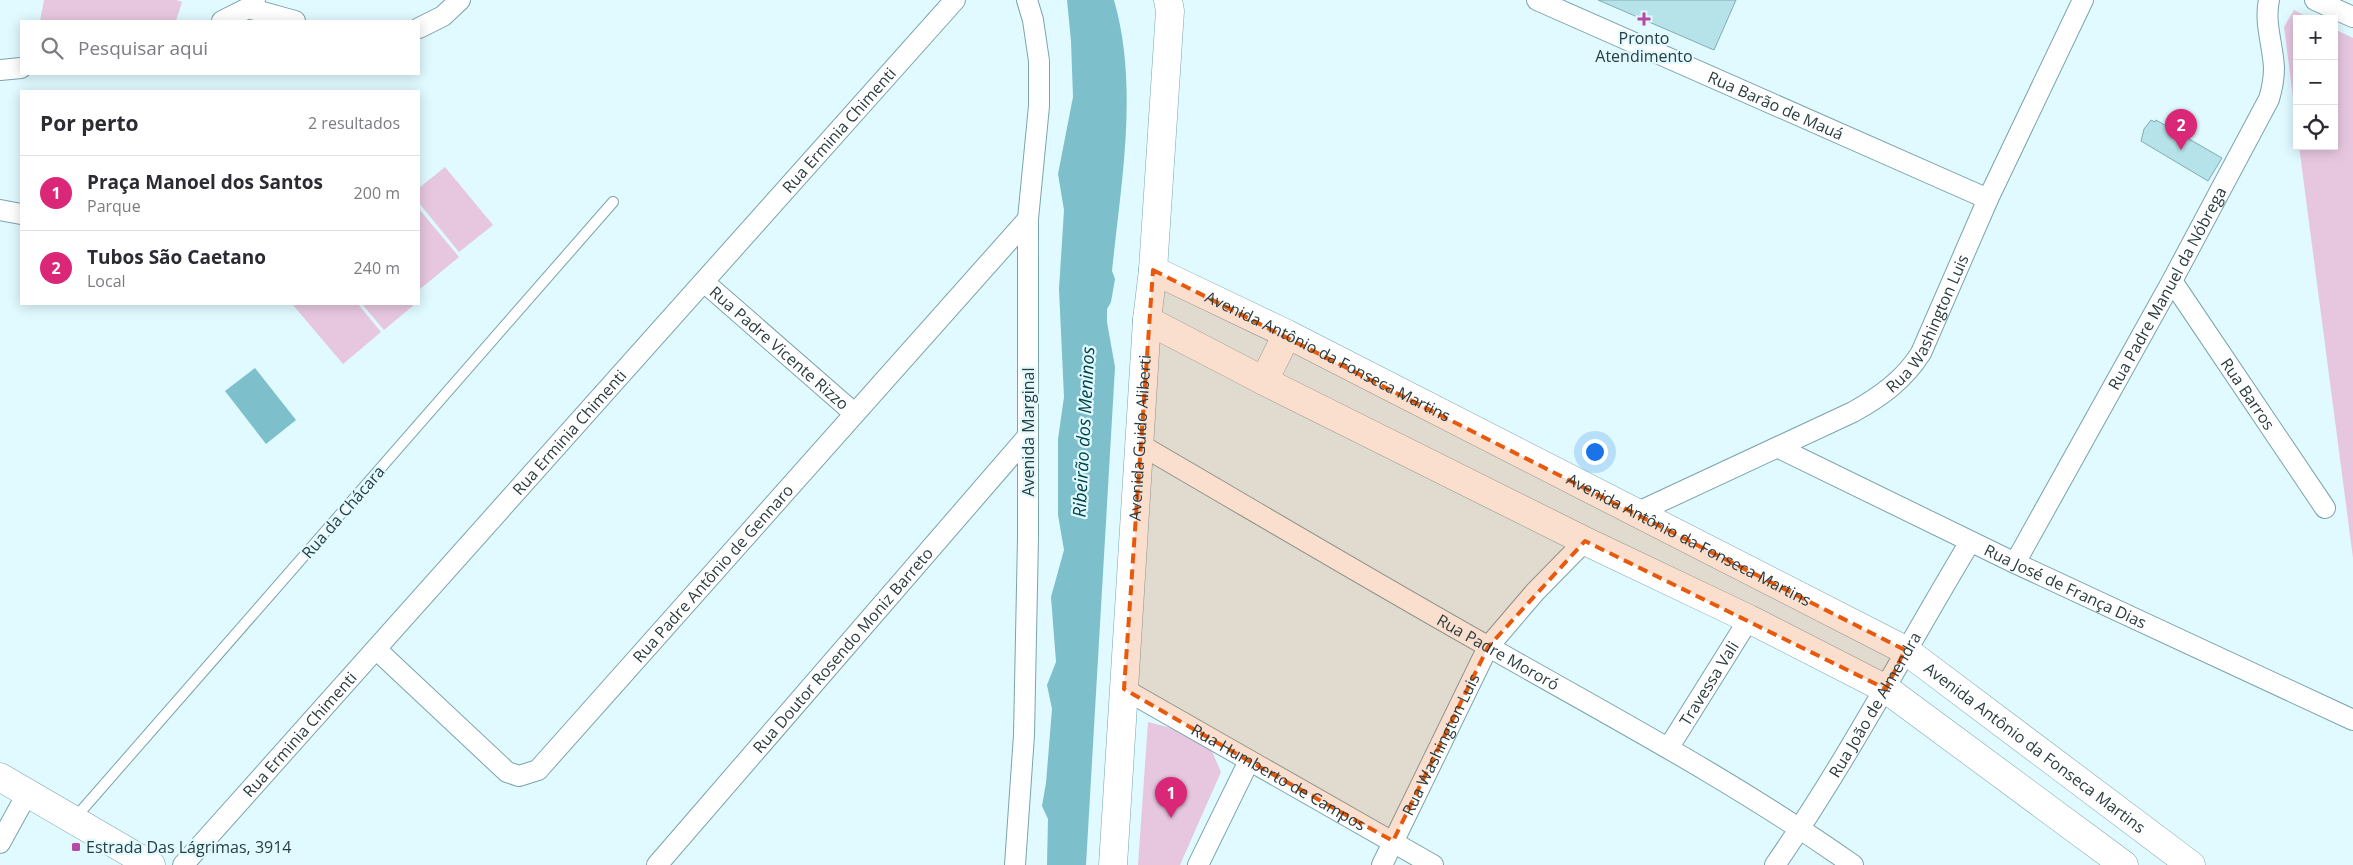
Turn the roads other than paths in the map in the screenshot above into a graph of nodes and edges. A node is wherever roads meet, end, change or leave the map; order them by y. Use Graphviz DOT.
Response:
graph roads {
  1 [pos="460,0"];
  2 [pos="954,0"];
  3 [pos="1027,0"];
  4 [pos="1537,0"];
  5 [pos="2083,0"];
  6 [pos="2269,0"];
  7 [pos="2315,0"];
  8 [pos="252,4"];
  9 [pos="1171,4"];
  10 [pos="2353,17"];
  11 [pos="224,20"];
  12 [pos="292,20"];
  13 [pos="420,27"];
  14 [pos="20,68"];
  15 [pos="0,70"];
  16 [pos="1988,199"];
  17 [pos="613,202"];
  18 [pos="0,210"];
  19 [pos="20,214"];
  20 [pos="1028,219"];
  21 [pos="1152,270"];
  22 [pos="2172,280"];
  23 [pos="704,282"];
  24 [pos="1147,320"];
  25 [pos="1287,334"];
  26 [pos="1264,381"];
  27 [pos="854,412"];
  28 [pos="1028,436"];
  29 [pos="1139,444"];
  30 [pos="1779,448"];
  31 [pos="2324,508"];
  32 [pos="1636,513"];
  33 [pos="1585,541"];
  34 [pos="1970,542"];
  35 [pos="2014,563"];
  36 [pos="1749,619"];
  37 [pos="1488,647"];
  38 [pos="377,650"];
  39 [pos="1906,650"];
  40 [pos="1124,689"];
  41 [pos="1886,689"];
  42 [pos="2353,720"];
  43 [pos="1669,747"];
  44 [pos="1249,761"];
  45 [pos="0,777"];
  46 [pos="27,794"];
  47 [pos="72,821"];
  48 [pos="1801,828"];
  49 [pos="1393,842"];
  50 [pos="0,843"];
  51 [pos="151,865"];
  52 [pos="183,865"];
  53 [pos="657,865"];
  54 [pos="1015,865"];
  55 [pos="1113,865"];
  56 [pos="1198,865"];
  57 [pos="1382,865"];
  58 [pos="1433,865"];
  59 [pos="1775,865"];
  60 [pos="1853,865"];
  61 [pos="2124,865"];
  62 [pos="2191,865"];
  1 -- 13 [label="street"];
  2 -- 23 [label="street, Rua Erminia Chimenti"];
  3 -- 20 [label="street, Avenida Marginal"];
  4 -- 16 [label="street, Rua Barão de Mauá"];
  5 -- 16 [label="street, Rua Washington Luis"];
  6 -- 22 [label="street, Rua Padre Manuel da Nóbrega"];
  7 -- 10 [label="street"];
  8 -- 11 [label="street"];
  8 -- 12 [label="street"];
  9 -- 21 [label="street, Avenida Guido Aliberti"];
  14 -- 15 [label="street"];
  16 -- 30 [label="street, Rua Washington Luis"];
  17 -- 47 [label="lane, Rua da Chácara"];
  18 -- 19 [label="street"];
  20 -- 27 [label="street, Rua Padre Antônio de Gennaro"];
  20 -- 28 [label="street, Avenida Marginal"];
  21 -- 24 [label="street, Avenida Guido Aliberti"];
  21 -- 25 [label="street, Avenida Antônio da Fonseca Martins"];
  22 -- 31 [label="street, Rua Barros"];
  22 -- 35 [label="street, Rua Padre Manuel da Nóbrega"];
  23 -- 27 [label="street, Rua Padre Vicente Rizzo"];
  23 -- 38 [label="street, Rua Erminia Chimenti"];
  24 -- 26 [label="street"];
  24 -- 29 [label="street, Avenida Guido Aliberti"];
  25 -- 26 [label="street"];
  25 -- 32 [label="street, Avenida Antônio da Fonseca Martins"];
  26 -- 33 [label="street"];
  27 -- 38 [label="street, Rua Padre Antônio de Gennaro"];
  28 -- 53 [label="street, Rua Doutor Rosendo Moniz Barreto"];
  28 -- 54 [label="street, Avenida Marginal"];
  29 -- 37 [label="street, Rua Padre Mororó"];
  29 -- 40 [label="street, Avenida Guido Aliberti"];
  30 -- 32 [label="street, Rua Washington Luis"];
  30 -- 34 [label="street, Rua José de França Dias"];
  32 -- 39 [label="street, Avenida Antônio da Fonseca Martins"];
  33 -- 36 [label="street"];
  33 -- 37 [label="street, Rua Washington Luis"];
  34 -- 35 [label="street, Rua José de França Dias"];
  34 -- 39 [label="street, Rua João de Almendra"];
  35 -- 42 [label="street, Rua José de França Dias"];
  36 -- 41 [label="street"];
  36 -- 43 [label="street, Travessa Vali"];
  37 -- 43 [label="street, Rua Padre Mororó"];
  37 -- 49 [label="street, Rua Washington Luis"];
  38 -- 52 [label="street, Rua Erminia Chimenti"];
  39 -- 41 [label="street, Rua João de Almendra"];
  39 -- 62 [label="street, Avenida Antônio da Fonseca Martins"];
  40 -- 44 [label="street, Rua Humberto de Campos"];
  40 -- 55 [label="street, Avenida Guido Aliberti"];
  41 -- 48 [label="street, Rua João de Almendra"];
  41 -- 61 [label="street"];
  43 -- 48 [label="street, Rua Padre Mororó"];
  44 -- 49 [label="street, Rua Humberto de Campos"];
  44 -- 56 [label="street"];
  45 -- 46 [label="street"];
  46 -- 47 [label="street"];
  46 -- 50 [label="street"];
  47 -- 51 [label="street"];
  48 -- 59 [label="street, Rua João de Almendra"];
  48 -- 60 [label="street, Rua Padre Mororó"];
  49 -- 57 [label="street, Rua Washington Luis"];
  49 -- 58 [label="street, Rua Humberto de Campos"];
}
